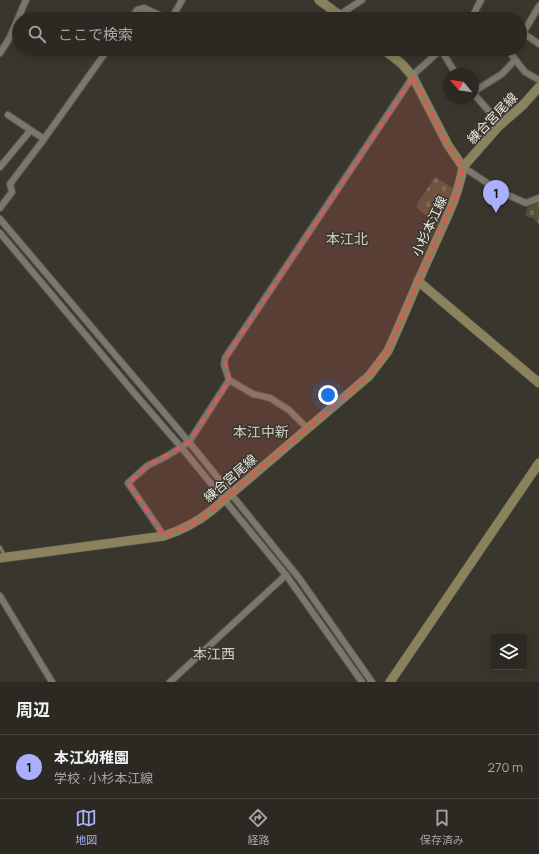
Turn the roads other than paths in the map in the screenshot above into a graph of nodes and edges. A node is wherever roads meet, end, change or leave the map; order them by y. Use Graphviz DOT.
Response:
graph roads {
  1 [pos="26,0"];
  2 [pos="182,0"];
  3 [pos="319,0"];
  4 [pos="362,0"];
  5 [pos="481,0"];
  6 [pos="539,6"];
  7 [pos="19,12"];
  8 [pos="135,12"];
  9 [pos="153,12"];
  10 [pos="175,12"];
  11 [pos="335,12"];
  12 [pos="348,12"];
  13 [pos="475,12"];
  14 [pos="527,25"];
  15 [pos="12,26"];
  16 [pos="527,36"];
  17 [pos="3,42"];
  18 [pos="539,44"];
  19 [pos="0,53"];
  20 [pos="103,56"];
  21 [pos="392,56"];
  22 [pos="435,56"];
  23 [pos="445,56"];
  24 [pos="513,56"];
  25 [pos="516,60"];
  26 [pos="452,68"];
  27 [pos="413,77"];
  28 [pos="539,80"];
  29 [pos="539,87"];
  30 [pos="479,88"];
  31 [pos="479,99"];
  32 [pos="8,115"];
  33 [pos="502,125"];
  34 [pos="30,131"];
  35 [pos="44,139"];
  36 [pos="1,165"];
  37 [pos="462,167"];
  38 [pos="539,198"];
  39 [pos="0,208"];
  40 [pos="0,219"];
  41 [pos="0,233"];
  42 [pos="418,281"];
  43 [pos="229,380"];
  44 [pos="539,383"];
  45 [pos="307,428"];
  46 [pos="189,442"];
  47 [pos="181,447"];
  48 [pos="539,463"];
  49 [pos="226,497"];
  50 [pos="164,536"];
  51 [pos="0,547"];
  52 [pos="3,558"];
  53 [pos="286,576"];
  54 [pos="0,596"];
  55 [pos="52,682"];
  56 [pos="170,682"];
  57 [pos="362,682"];
  58 [pos="372,682"];
  59 [pos="390,682"];
  1 -- 7 [label="street"];
  2 -- 10 [label="street"];
  3 -- 11 [label="main road"];
  4 -- 12 [label="street"];
  5 -- 13 [label="street"];
  6 -- 14 [label="street"];
  8 -- 9 [label="street"];
  15 -- 17 [label="street"];
  16 -- 18 [label="street"];
  17 -- 19 [label="street"];
  20 -- 35 [label="street"];
  21 -- 27 [label="main road"];
  22 -- 27 [label="street"];
  23 -- 26 [label="street"];
  24 -- 25 [label="street"];
  25 -- 28 [label="street"];
  25 -- 30 [label="street"];
  27 -- 37 [label="main road"];
  27 -- 43 [label="street"];
  29 -- 33 [label="main road, 練合宮尾線"];
  31 -- 33 [label="street"];
  32 -- 34 [label="street"];
  33 -- 37 [label="main road, 練合宮尾線"];
  34 -- 35 [label="street"];
  34 -- 36 [label="street"];
  35 -- 39 [label="street"];
  37 -- 38 [label="street"];
  37 -- 42 [label="main road, 小杉本江線"];
  40 -- 46 [label="street"];
  41 -- 47 [label="street"];
  42 -- 44 [label="main road"];
  42 -- 45 [label="main road, 練合宮尾線"];
  43 -- 45 [label="street"];
  43 -- 46 [label="street"];
  45 -- 49 [label="main road, 練合宮尾線"];
  46 -- 47 [label="street"];
  46 -- 49 [label="street"];
  47 -- 49 [label="street"];
  47 -- 50 [label="street"];
  48 -- 59 [label="main road"];
  49 -- 50 [label="main road, 練合宮尾線"];
  49 -- 53 [label="street"];
  49 -- 58 [label="street"];
  50 -- 52 [label="main road, 練合宮尾線"];
  51 -- 52 [label="lane"];
  53 -- 56 [label="street"];
  53 -- 57 [label="street"];
  54 -- 55 [label="street"];
}
